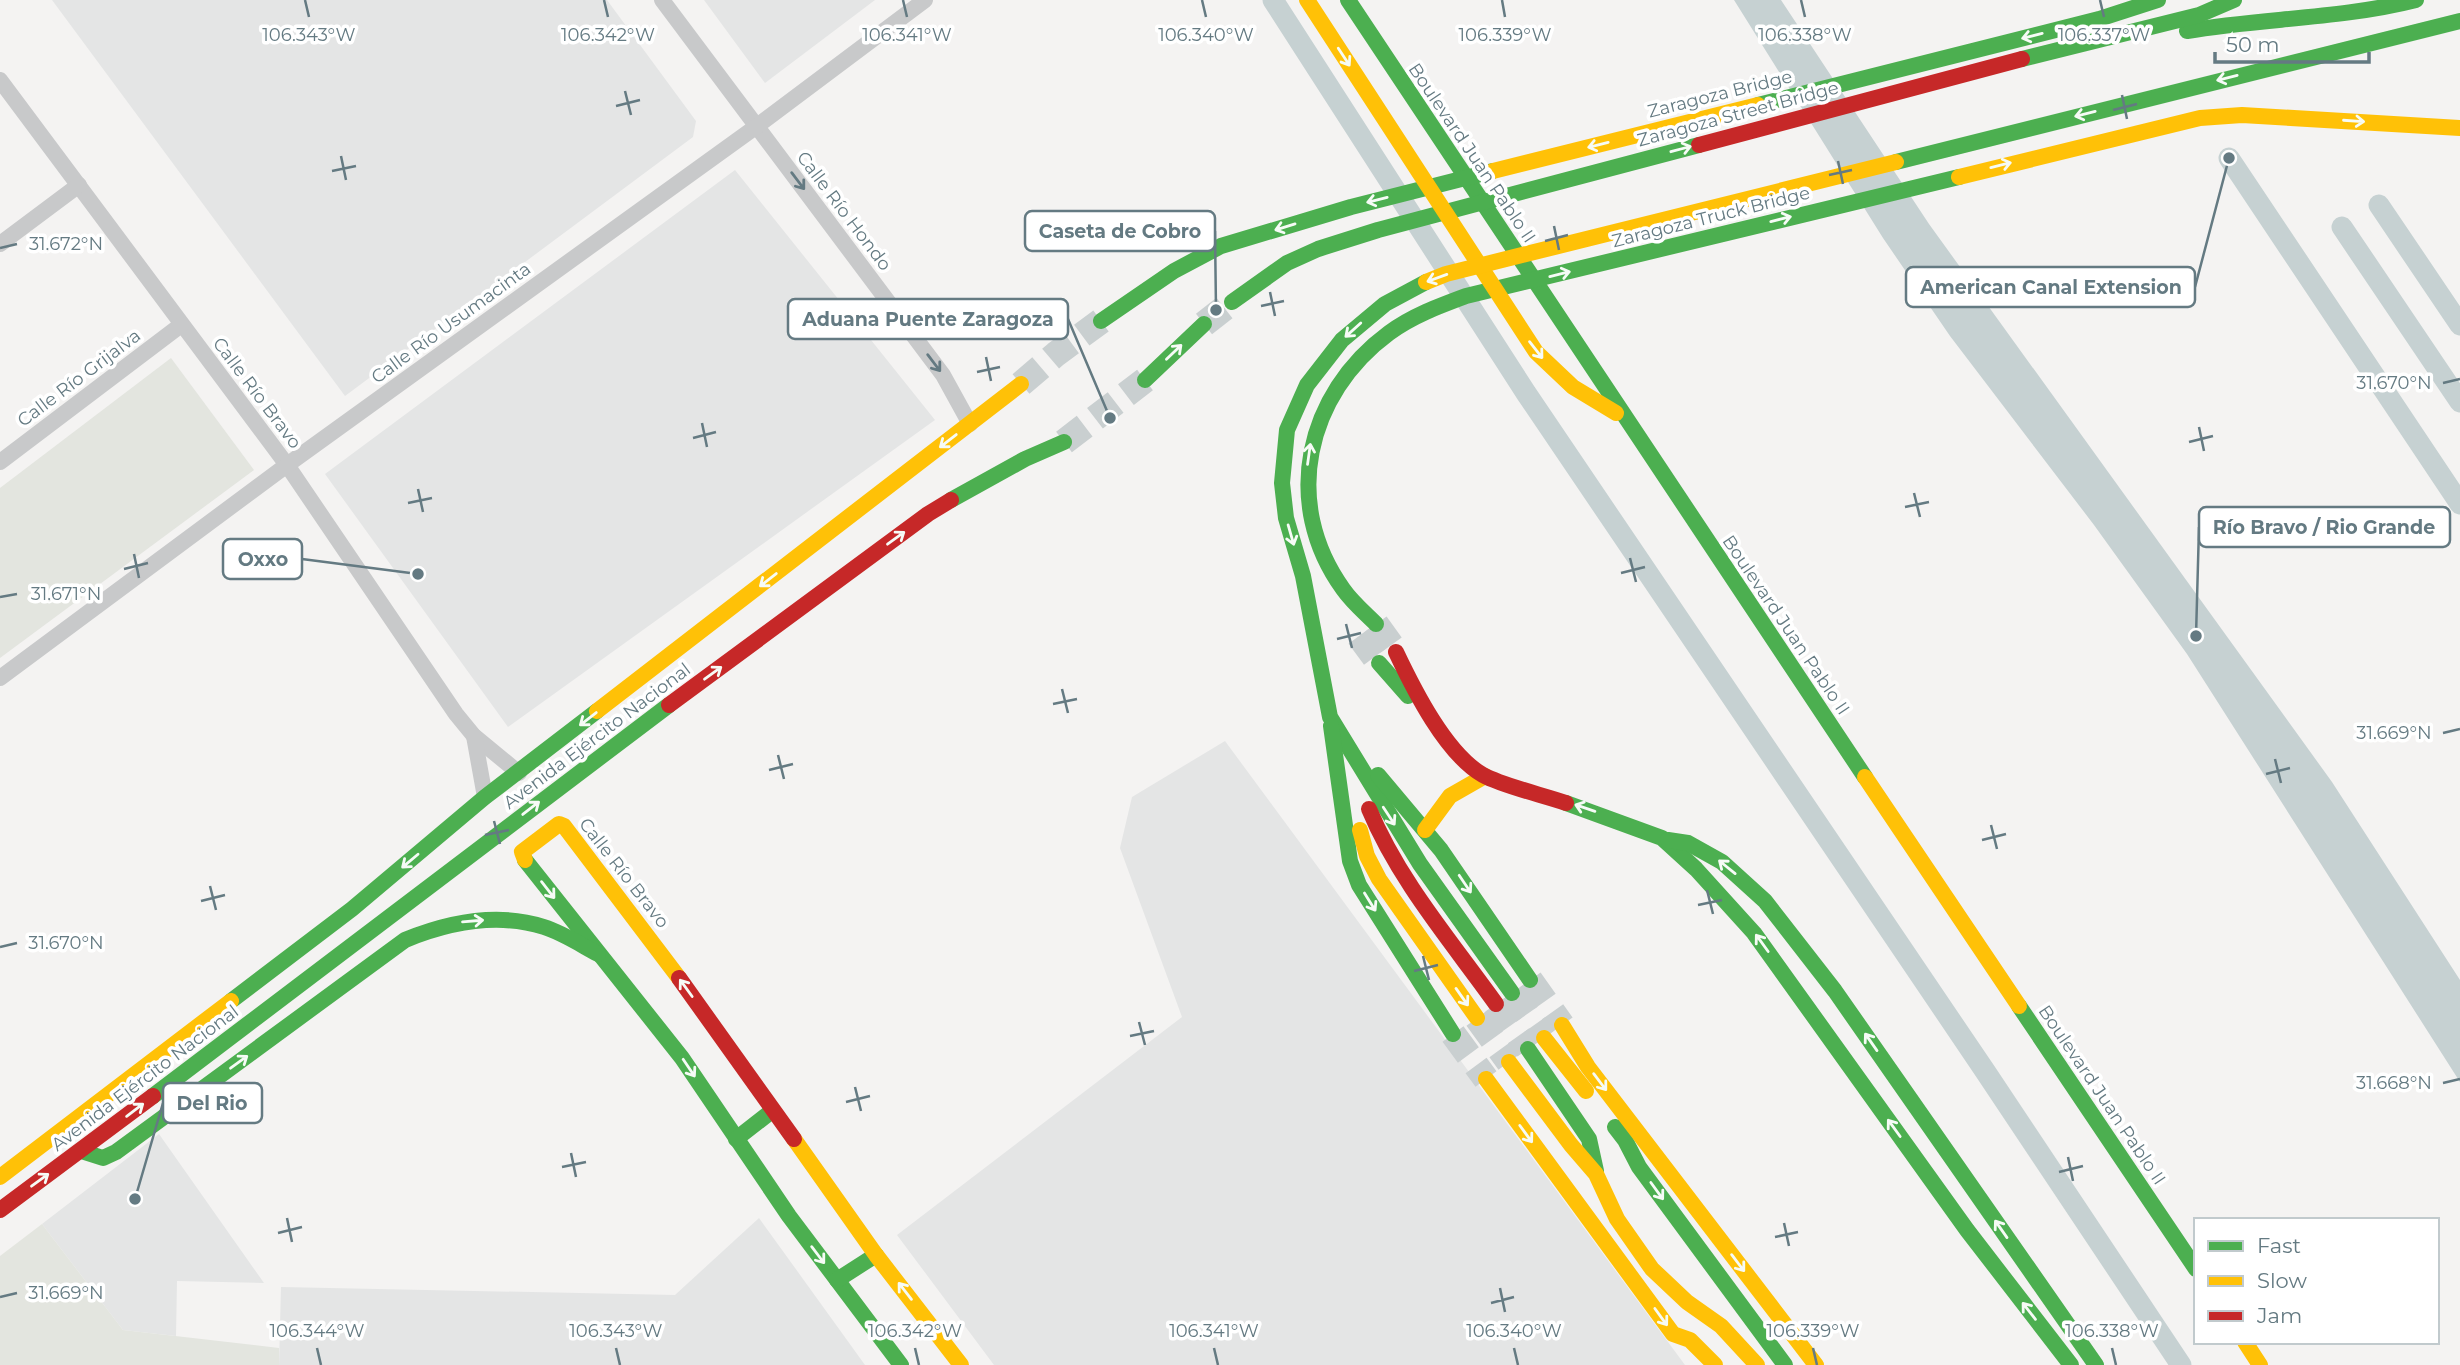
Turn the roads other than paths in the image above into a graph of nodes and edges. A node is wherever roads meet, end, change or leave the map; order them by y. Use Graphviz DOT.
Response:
graph roads {
  1 [pos="662,0"];
  2 [pos="925,0"];
  3 [pos="1307,0"];
  4 [pos="1348,0"];
  5 [pos="2158,0"];
  6 [pos="2211,0"];
  7 [pos="2234,0"];
  8 [pos="2324,0"];
  9 [pos="2416,0"];
  10 [pos="2199,15"];
  11 [pos="2460,21"];
  12 [pos="2108,37"];
  13 [pos="0,80"];
  14 [pos="1853,104"];
  15 [pos="757,126"];
  16 [pos="2460,128"];
  17 [pos="79,185"];
  18 [pos="0,244"];
  19 [pos="1232,302"];
  20 [pos="1101,321"];
  21 [pos="1204,324"];
  22 [pos="181,326"];
  23 [pos="1145,380"];
  24 [pos="1021,384"];
  25 [pos="1626,420"];
  26 [pos="970,424"];
  27 [pos="1064,442"];
  28 [pos="0,462"];
  29 [pos="287,465"];
  30 [pos="1341,586"];
  31 [pos="1355,623"];
  32 [pos="1376,624"];
  33 [pos="1396,652"];
  34 [pos="1379,663"];
  35 [pos="0,678"];
  36 [pos="1421,704"];
  37 [pos="1330,717"];
  38 [pos="474,736"];
  39 [pos="519,773"];
  40 [pos="1485,776"];
  41 [pos="516,793"];
  42 [pos="485,797"];
  43 [pos="473,828"];
  44 [pos="1425,830"];
  45 [pos="1662,838"];
  46 [pos="598,954"];
  47 [pos="327,966"];
  48 [pos="1530,980"];
  49 [pos="1512,993"];
  50 [pos="1496,1004"];
  51 [pos="1476,1018"];
  52 [pos="1562,1025"];
  53 [pos="1453,1034"];
  54 [pos="1544,1038"];
  55 [pos="1528,1049"];
  56 [pos="1509,1062"];
  57 [pos="1486,1079"];
  58 [pos="772,1111"];
  59 [pos="736,1139"];
  60 [pos="1589,1139"];
  61 [pos="1630,1150"];
  62 [pos="81,1151"];
  63 [pos="1596,1174"];
  64 [pos="0,1177"];
  65 [pos="0,1210"];
  66 [pos="877,1255"];
  67 [pos="2194,1266"];
  68 [pos="837,1280"];
  69 [pos="2246,1344"];
  70 [pos="901,1365"];
  71 [pos="961,1365"];
  72 [pos="1715,1365"];
  73 [pos="1757,1365"];
  74 [pos="1785,1365"];
  75 [pos="1816,1365"];
  76 [pos="2071,1365"];
  77 [pos="2096,1365"];
  78 [pos="2260,1365"];
  1 -- 15 [label="street, Calle Río Hondo"];
  2 -- 15 [label="street, Calle Río Usumacinta"];
  3 -- 25 [label="main road, one-way"];
  4 -- 25 [label="main road, Boulevard Juan Pablo II"];
  5 -- 20 [label="main road, Zaragoza Bridge, one-way"];
  6 -- 12 [label="main road"];
  7 -- 10 [label="main road"];
  8 -- 10 [label="main road"];
  9 -- 14 [label="main road"];
  10 -- 12 [label="main road"];
  11 -- 37 [label="main road, Zaragoza Truck Bridge, one-way"];
  12 -- 14 [label="main road, Zaragoza Street Bridge"];
  13 -- 17 [label="street, Calle Río Bravo"];
  19 -- 14 [label="main road, Zaragoza Street Bridge, one-way"];
  15 -- 26 [label="street, Calle Río Hondo, one-way"];
  15 -- 29 [label="street, Calle Río Usumacinta"];
  30 -- 16 [label="main road, Zaragoza Truck Bridge, one-way"];
  17 -- 18 [label="street"];
  17 -- 22 [label="street, Calle Río Bravo"];
  23 -- 21 [label="main road, one-way"];
  22 -- 28 [label="street, Calle Río Grijalva"];
  22 -- 29 [label="street, Calle Río Bravo"];
  24 -- 26 [label="main road, Avenida Ejército Nacional"];
  25 -- 67 [label="main road, Boulevard Juan Pablo II"];
  26 -- 39 [label="main road, Avenida Ejército Nacional, one-way"];
  47 -- 27 [label="main road, Avenida Ejército Nacional, one-way"];
  29 -- 35 [label="street, Calle Río Usumacinta"];
  29 -- 38 [label="street, Calle Río Bravo"];
  30 -- 31 [label="main road"];
  30 -- 32 [label="main road"];
  33 -- 36 [label="main road"];
  34 -- 36 [label="main road"];
  36 -- 40 [label="main road"];
  37 -- 44 [label="main road"];
  37 -- 49 [label="main road, one-way"];
  37 -- 50 [label="main road"];
  37 -- 51 [label="main road, one-way"];
  37 -- 53 [label="main road, one-way"];
  38 -- 39 [label="street, Calle Río Bravo"];
  38 -- 42 [label="street, Calle Río Bravo"];
  39 -- 41 [label="main road"];
  39 -- 42 [label="main road, Avenida Ejército Nacional"];
  40 -- 44 [label="main road"];
  45 -- 40 [label="main road, one-way"];
  42 -- 64 [label="main road, Avenida Ejército Nacional, one-way"];
  43 -- 47 [label="main road"];
  44 -- 48 [label="main road, one-way"];
  76 -- 45 [label="main road, one-way"];
  77 -- 45 [label="main road, one-way"];
  58 -- 46 [label="main road, Calle Río Bravo, one-way"];
  46 -- 59 [label="main road, Calle Río Bravo, one-way"];
  62 -- 46 [label="main road, one-way"];
  62 -- 47 [label="main road, Avenida Ejército Nacional, one-way"];
  52 -- 75 [label="main road, one-way"];
  54 -- 61 [label="main road"];
  55 -- 60 [label="main road"];
  56 -- 63 [label="main road"];
  57 -- 72 [label="main road, one-way"];
  58 -- 59 [label="main road"];
  58 -- 66 [label="main road, Calle Río Bravo"];
  59 -- 68 [label="main road, Calle Río Bravo, one-way"];
  60 -- 61 [label="main road"];
  60 -- 63 [label="main road"];
  61 -- 74 [label="main road, one-way"];
  65 -- 62 [label="main road, Avenida Ejército Nacional, one-way"];
  63 -- 73 [label="main road"];
  66 -- 68 [label="main road"];
  71 -- 66 [label="main road, Calle Río Bravo, one-way"];
  68 -- 70 [label="main road, Calle Río Bravo"];
  69 -- 78 [label="main road"];
}
